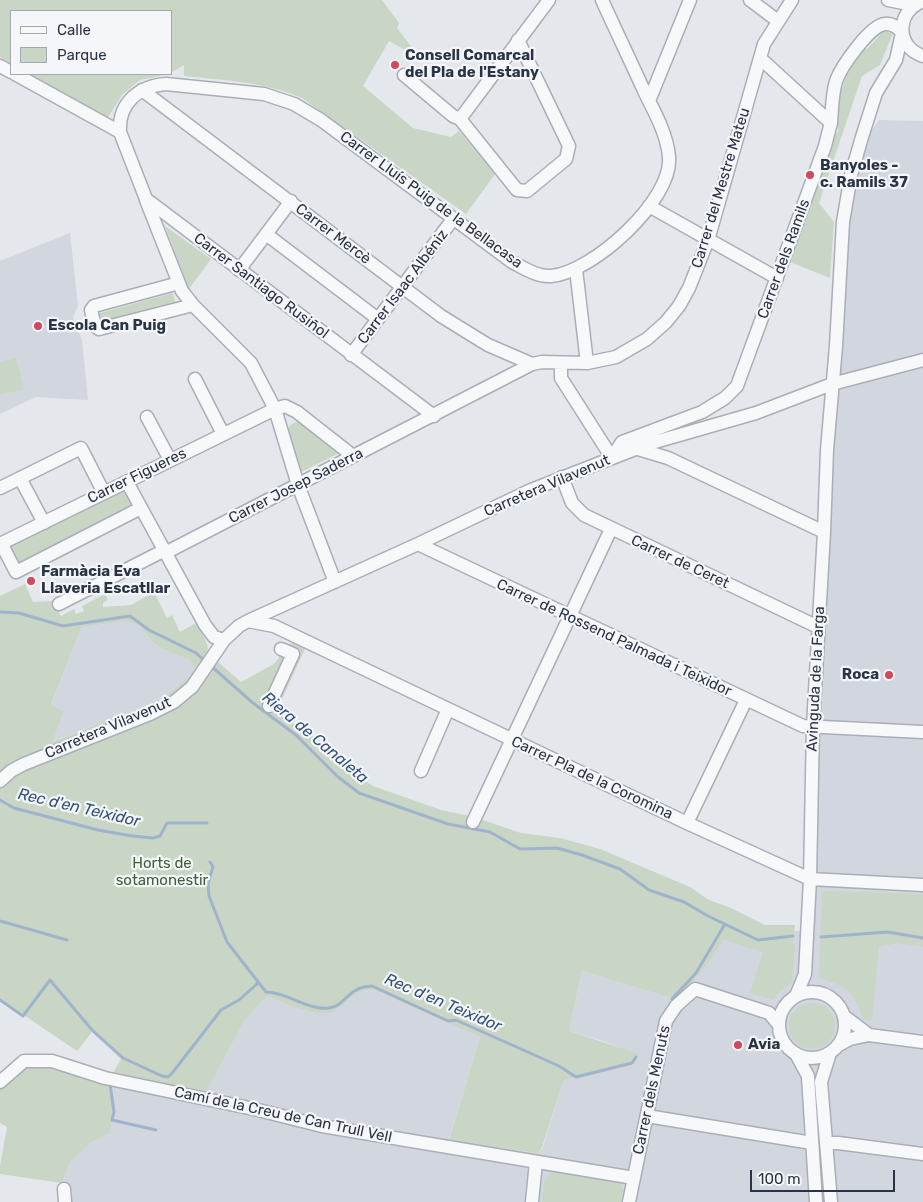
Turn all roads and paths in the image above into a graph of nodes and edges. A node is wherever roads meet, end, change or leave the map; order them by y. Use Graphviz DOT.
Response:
graph roads {
  1 [pos="549,0"];
  2 [pos="602,0"];
  3 [pos="690,0"];
  4 [pos="750,0"];
  5 [pos="792,0"];
  6 [pos="888,0"];
  7 [pos="921,2"];
  8 [pos="778,21"];
  9 [pos="902,29"];
  10 [pos="518,40"];
  11 [pos="923,57"];
  12 [pos="760,58"];
  13 [pos="893,66"];
  14 [pos="17,75"];
  15 [pos="404,75"];
  16 [pos="142,90"];
  17 [pos="649,101"];
  18 [pos="460,119"];
  19 [pos="830,123"];
  20 [pos="120,132"];
  21 [pos="146,200"];
  22 [pos="290,201"];
  23 [pos="649,206"];
  24 [pos="454,219"];
  25 [pos="266,234"];
  26 [pos="708,240"];
  27 [pos="576,269"];
  28 [pos="239,270"];
  29 [pos="777,278"];
  30 [pos="179,284"];
  31 [pos="402,286"];
  32 [pos="193,305"];
  33 [pos="378,319"];
  34 [pos="351,355"];
  35 [pos="923,360"];
  36 [pos="561,363"];
  37 [pos="532,364"];
  38 [pos="587,364"];
  39 [pos="194,379"];
  40 [pos="832,384"];
  41 [pos="264,388"];
  42 [pos="274,409"];
  43 [pos="300,415"];
  44 [pos="434,416"];
  45 [pos="146,417"];
  46 [pos="281,430"];
  47 [pos="223,434"];
  48 [pos="673,437"];
  49 [pos="638,449"];
  50 [pos="353,456"];
  51 [pos="612,458"];
  52 [pos="668,458"];
  53 [pos="170,460"];
  54 [pos="562,477"];
  55 [pos="20,478"];
  56 [pos="127,482"];
  57 [pos="298,485"];
  58 [pos="0,488"];
  59 [pos="104,493"];
  60 [pos="141,508"];
  61 [pos="44,523"];
  62 [pos="611,529"];
  63 [pos="824,532"];
  64 [pos="1,544"];
  65 [pos="418,544"];
  66 [pos="165,553"];
  67 [pos="335,582"];
  68 [pos="59,604"];
  69 [pos="274,608"];
  70 [pos="569,617"];
  71 [pos="248,620"];
  72 [pos="274,626"];
  73 [pos="818,627"];
  74 [pos="224,640"];
  75 [pos="281,649"];
  76 [pos="746,700"];
  77 [pos="269,706"];
  78 [pos="448,709"];
  79 [pos="813,726"];
  80 [pos="923,732"];
  81 [pos="512,740"];
  82 [pos="421,771"];
  83 [pos="0,782"];
  84 [pos="473,822"];
  85 [pos="687,823"];
  86 [pos="810,879"];
  87 [pos="923,886"];
  88 [pos="805,974"];
  89 [pos="814,992"];
  90 [pos="796,996"];
  91 [pos="783,1009"];
  92 [pos="769,1013"];
  93 [pos="844,1016"];
  94 [pos="780,1025"];
  95 [pos="869,1035"];
  96 [pos="923,1042"];
  97 [pos="833,1049"];
  98 [pos="796,1054"];
  99 [pos="0,1082"];
  100 [pos="647,1116"];
  101 [pos="812,1143"];
  102 [pos="826,1143"];
  103 [pos="923,1154"];
  104 [pos="536,1162"];
  105 [pos="634,1178"];
  106 [pos="64,1189"];
  107 [pos="64,1202"];
  108 [pos="532,1202"];
  109 [pos="629,1202"];
  110 [pos="816,1202"];
  111 [pos="830,1202"];
  1 -- 10 [label="street"];
  2 -- 17 [label="street, Carrer Lluís Puig de la Bellacasa"];
  3 -- 17 [label="street"];
  4 -- 8 [label="street"];
  5 -- 8 [label="street, Carrer del Mestre Mateu"];
  6 -- 7 [label="street"];
  6 -- 9 [label="street"];
  7 -- 9 [label="street"];
  8 -- 12 [label="street, Carrer del Mestre Mateu"];
  9 -- 11 [label="street"];
  9 -- 13 [label="street"];
  9 -- 19 [label="street, Carrer dels Ramils"];
  10 -- 18 [label="street"];
  10 -- 18 [label="street"];
  11 -- 13 [label="street"];
  12 -- 19 [label="street"];
  12 -- 26 [label="street, Carrer del Mestre Mateu"];
  13 -- 40 [label="street"];
  14 -- 20 [label="street"];
  15 -- 18 [label="street"];
  16 -- 20 [label="street"];
  16 -- 22 [label="street, Carrer Mercè"];
  16 -- 24 [label="street, Carrer Lluís Puig de la Bellacasa"];
  17 -- 23 [label="street, Carrer Lluís Puig de la Bellacasa"];
  19 -- 29 [label="street, Carrer dels Ramils"];
  20 -- 21 [label="street"];
  21 -- 28 [label="street, Carrer Santiago Rusiñol"];
  21 -- 30 [label="street"];
  22 -- 25 [label="street"];
  22 -- 31 [label="street, Carrer Mercè"];
  23 -- 26 [label="street"];
  23 -- 27 [label="street, Carrer Lluís Puig de la Bellacasa"];
  24 -- 27 [label="street, Carrer Lluís Puig de la Bellacasa"];
  24 -- 31 [label="street, Carrer Isaac Albéniz"];
  25 -- 28 [label="street"];
  25 -- 33 [label="street"];
  26 -- 29 [label="street"];
  26 -- 38 [label="street, Carrer del Mestre Mateu"];
  27 -- 38 [label="street"];
  28 -- 34 [label="street, Carrer Santiago Rusiñol"];
  29 -- 51 [label="street, Carrer dels Ramils"];
  30 -- 32 [label="street"];
  30 -- 32 [label="street"];
  31 -- 33 [label="street, Carrer Isaac Albéniz"];
  31 -- 37 [label="street, Carrer Mercè"];
  32 -- 41 [label="street"];
  33 -- 34 [label="street, Carrer Isaac Albéniz"];
  34 -- 44 [label="street, Carrer Santiago Rusiñol"];
  35 -- 40 [label="street, Carretera Vilavenut"];
  36 -- 37 [label="street, Carrer del Mestre Mateu"];
  36 -- 38 [label="street, Carrer del Mestre Mateu"];
  36 -- 51 [label="street"];
  37 -- 44 [label="street, Carrer Josep Saderra"];
  39 -- 47 [label="street"];
  40 -- 48 [label="street, Carretera Vilavenut"];
  40 -- 63 [label="street, Avinguda de la Farga"];
  41 -- 42 [label="street"];
  41 -- 43 [label="street"];
  42 -- 43 [label="street"];
  42 -- 46 [label="street"];
  42 -- 47 [label="street, Carrer Figueres"];
  43 -- 46 [label="street"];
  43 -- 50 [label="street"];
  44 -- 50 [label="street, Carrer Josep Saderra"];
  45 -- 53 [label="street"];
  46 -- 57 [label="street"];
  47 -- 53 [label="street, Carrer Figueres"];
  48 -- 49 [label="street, Carretera Vilavenut"];
  48 -- 52 [label="street"];
  49 -- 51 [label="street, Carretera Vilavenut"];
  49 -- 52 [label="street"];
  50 -- 57 [label="street, Carrer Josep Saderra"];
  51 -- 54 [label="street, Carretera Vilavenut"];
  52 -- 63 [label="street"];
  53 -- 56 [label="street, Carrer Figueres"];
  54 -- 62 [label="street, Carrer de Ceret"];
  54 -- 65 [label="street, Carretera Vilavenut"];
  55 -- 58 [label="street"];
  55 -- 59 [label="street"];
  55 -- 61 [label="street"];
  56 -- 59 [label="street, Carrer Figueres"];
  56 -- 60 [label="street"];
  57 -- 66 [label="street, Carrer Josep Saderra"];
  57 -- 67 [label="street"];
  59 -- 61 [label="street, Carrer Figueres"];
  60 -- 64 [label="street"];
  60 -- 66 [label="street"];
  61 -- 64 [label="street, Carrer Figueres"];
  62 -- 70 [label="street"];
  62 -- 73 [label="street, Carrer de Ceret"];
  63 -- 73 [label="street, Avinguda de la Farga"];
  65 -- 67 [label="street, Carretera Vilavenut"];
  65 -- 70 [label="street, Carrer de Rossend Palmada i Teixidor"];
  66 -- 68 [label="street, Carrer Josep Saderra"];
  66 -- 74 [label="street"];
  67 -- 69 [label="street, Carretera Vilavenut"];
  69 -- 71 [label="street, Carretera Vilavenut"];
  69 -- 72 [label="street"];
  70 -- 76 [label="street, Carrer de Rossend Palmada i Teixidor"];
  70 -- 81 [label="street"];
  71 -- 72 [label="street, Carrer Pla de la Coromina"];
  71 -- 74 [label="street, Carretera Vilavenut"];
  72 -- 78 [label="street, Carrer Pla de la Coromina"];
  73 -- 79 [label="street, Avinguda de la Farga"];
  74 -- 83 [label="street, Carretera Vilavenut"];
  75 -- 77 [label="street"];
  76 -- 79 [label="street, Carrer de Rossend Palmada i Teixidor"];
  76 -- 85 [label="street"];
  78 -- 81 [label="street, Carrer Pla de la Coromina"];
  78 -- 82 [label="street"];
  79 -- 80 [label="street, Carrer de Rossend Palmada i Teixidor"];
  79 -- 86 [label="street, Avinguda de la Farga"];
  81 -- 84 [label="street"];
  81 -- 85 [label="street, Carrer Pla de la Coromina"];
  85 -- 86 [label="street, Carrer Pla de la Coromina"];
  86 -- 87 [label="street, Carrer Pla de la Coromina"];
  86 -- 88 [label="street, Avinguda de la Farga"];
  88 -- 89 [label="street, Avinguda de la Farga"];
  88 -- 90 [label="street, Avinguda de la Farga"];
  89 -- 90 [label="street"];
  89 -- 93 [label="street"];
  90 -- 91 [label="street"];
  91 -- 92 [label="street"];
  91 -- 94 [label="street"];
  92 -- 94 [label="street"];
  92 -- 100 [label="street, Carrer dels Menuts"];
  93 -- 95 [label="street"];
  93 -- 97 [label="street"];
  94 -- 98 [label="street"];
  95 -- 96 [label="street"];
  95 -- 97 [label="street"];
  97 -- 98 [label="street"];
  97 -- 102 [label="street"];
  98 -- 101 [label="street"];
  99 -- 104 [label="street, Camí de la Creu de Can Trull Vell"];
  100 -- 101 [label="street"];
  100 -- 105 [label="street, Carrer dels Menuts"];
  101 -- 110 [label="street"];
  102 -- 103 [label="street"];
  102 -- 111 [label="street"];
  104 -- 105 [label="street, Camí de la Creu de Can Trull Vell"];
  104 -- 108 [label="street"];
  105 -- 109 [label="street, Carrer dels Menuts"];
  106 -- 107 [label="street"];
}
